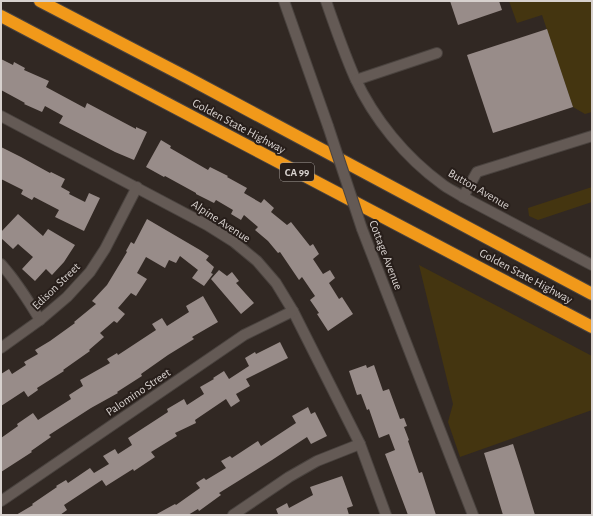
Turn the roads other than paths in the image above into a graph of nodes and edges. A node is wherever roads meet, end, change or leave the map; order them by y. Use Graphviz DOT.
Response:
graph roads {
  1 [pos="40,1"];
  2 [pos="284,1"];
  3 [pos="326,1"];
  4 [pos="1,16"];
  5 [pos="437,53"];
  6 [pos="356,80"];
  7 [pos="1,116"];
  8 [pos="592,136"];
  9 [pos="137,187"];
  10 [pos="462,197"];
  11 [pos="1,264"];
  12 [pos="592,265"];
  13 [pos="592,294"];
  14 [pos="293,311"];
  15 [pos="40,320"];
  16 [pos="592,327"];
  17 [pos="1,348"];
  18 [pos="360,444"];
  19 [pos="1,501"];
  20 [pos="233,515"];
  21 [pos="386,515"];
  22 [pos="473,515"];
  1 -- 13 [label="highway, Golden State Highway / CA 99"];
  2 -- 22 [label="street, Cottage Avenue, bridge"];
  3 -- 6 [label="street, Button Avenue"];
  4 -- 16 [label="highway, Golden State Highway / CA 99"];
  5 -- 6 [label="street"];
  6 -- 10 [label="street, Button Avenue"];
  7 -- 9 [label="street, Alpine Avenue"];
  8 -- 10 [label="street"];
  9 -- 14 [label="street, Alpine Avenue"];
  9 -- 15 [label="street, Edison Street"];
  10 -- 12 [label="street, Button Avenue"];
  11 -- 15 [label="street"];
  14 -- 18 [label="street, Alpine Avenue"];
  14 -- 19 [label="street, Palomino Street"];
  15 -- 17 [label="street, Edison Street"];
  18 -- 20 [label="street"];
  18 -- 21 [label="street, Alpine Avenue"];
}
